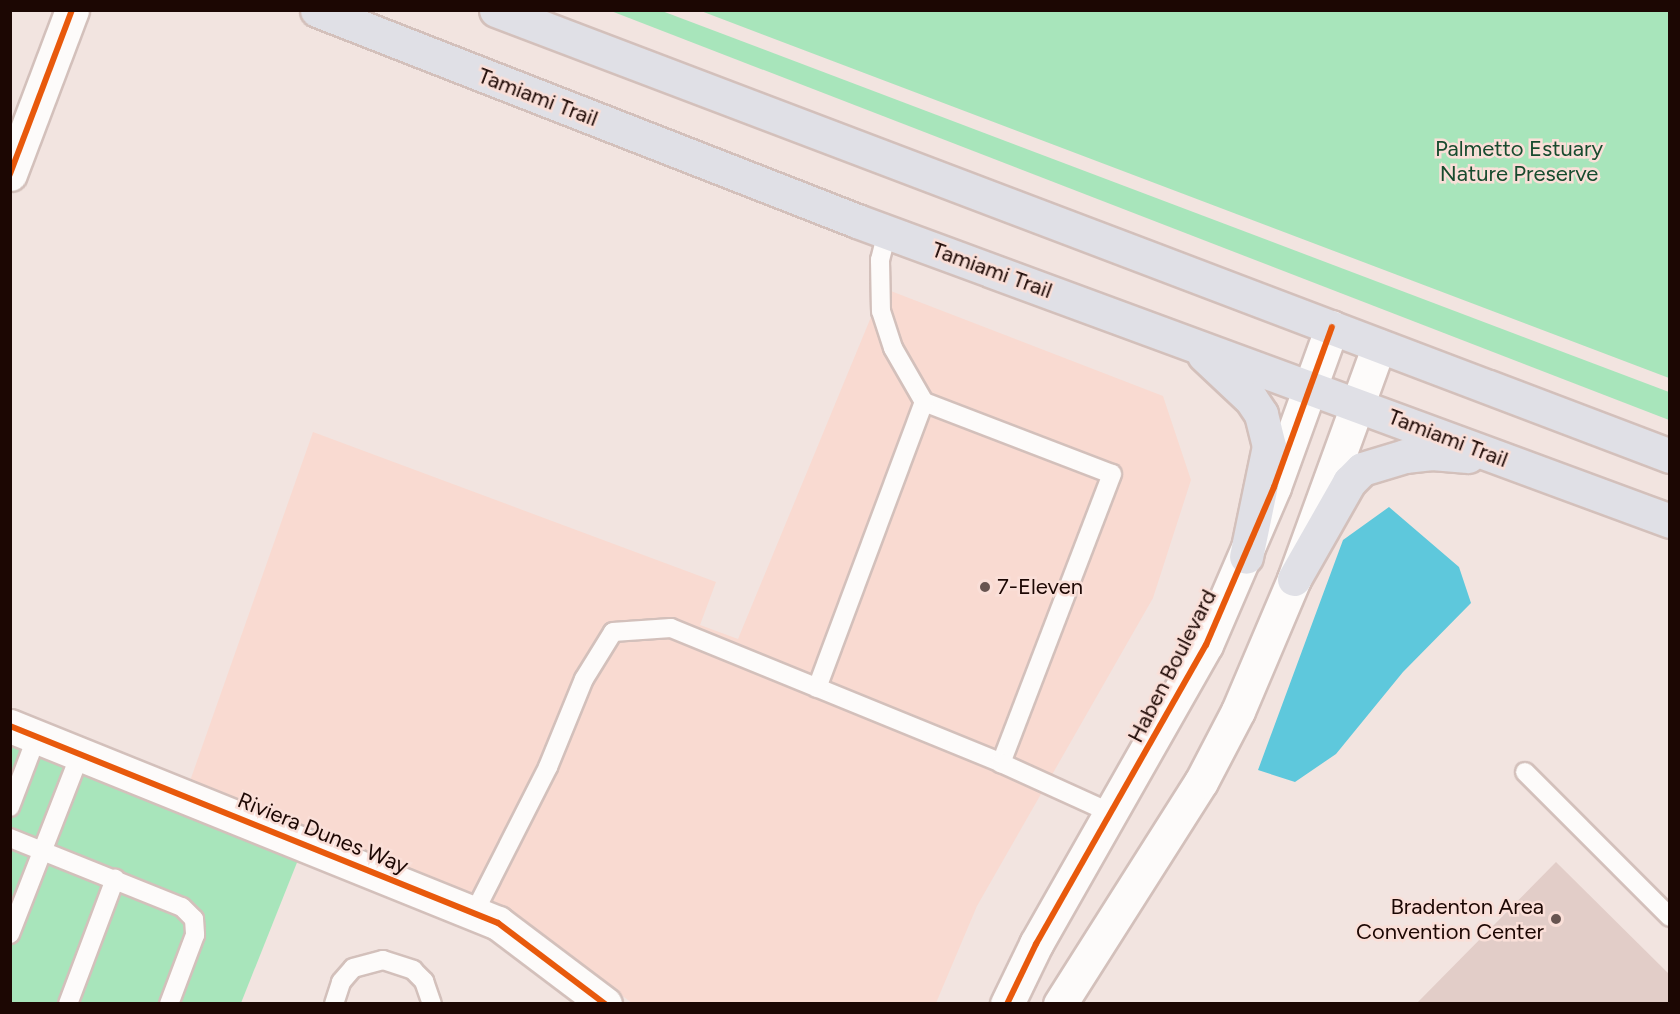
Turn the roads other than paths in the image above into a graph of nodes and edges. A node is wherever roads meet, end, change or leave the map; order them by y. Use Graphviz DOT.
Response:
graph roads {
  1 [pos="72,10"];
  2 [pos="317,10"];
  3 [pos="496,10"];
  4 [pos="10,174"];
  5 [pos="887,232"];
  6 [pos="1332,327"];
  7 [pos="1186,340"];
  8 [pos="1379,346"];
  9 [pos="1311,386"];
  10 [pos="924,402"];
  11 [pos="1358,403"];
  12 [pos="1670,456"];
  13 [pos="1503,459"];
  14 [pos="1670,521"];
  15 [pos="1246,557"];
  16 [pos="1294,579"];
  17 [pos="817,688"];
  18 [pos="23,731"];
  19 [pos="80,754"];
  20 [pos="1001,763"];
  21 [pos="1526,772"];
  22 [pos="10,807"];
  23 [pos="1111,813"];
  24 [pos="10,838"];
  25 [pos="43,850"];
  26 [pos="115,879"];
  27 [pos="474,913"];
  28 [pos="1670,917"];
  29 [pos="10,934"];
  30 [pos="68,1004"];
  31 [pos="169,1004"];
  32 [pos="334,1004"];
  33 [pos="432,1004"];
  34 [pos="605,1004"];
  35 [pos="1007,1004"];
  36 [pos="1060,1004"];
  1 -- 4 [label="street"];
  2 -- 5 [label="highway, Tamiami Trail"];
  3 -- 6 [label="highway"];
  5 -- 7 [label="highway, Tamiami Trail"];
  5 -- 10 [label="lane"];
  6 -- 8 [label="highway"];
  6 -- 9 [label="street, Haben Boulevard"];
  7 -- 9 [label="highway, Tamiami Trail"];
  7 -- 15 [label="highway"];
  8 -- 11 [label="street"];
  8 -- 12 [label="highway"];
  9 -- 11 [label="highway, Tamiami Trail"];
  9 -- 15 [label="street, Haben Boulevard"];
  10 -- 17 [label="lane"];
  10 -- 20 [label="lane"];
  11 -- 13 [label="highway, Tamiami Trail"];
  11 -- 16 [label="street"];
  13 -- 14 [label="highway, Tamiami Trail"];
  13 -- 16 [label="highway"];
  15 -- 23 [label="street, Haben Boulevard"];
  16 -- 36 [label="street"];
  17 -- 20 [label="lane"];
  17 -- 27 [label="lane"];
  18 -- 19 [label="street, Riviera Dunes Way"];
  18 -- 22 [label="lane"];
  19 -- 25 [label="lane"];
  19 -- 27 [label="street, Riviera Dunes Way"];
  20 -- 23 [label="lane"];
  21 -- 28 [label="lane"];
  23 -- 35 [label="street, Haben Boulevard"];
  24 -- 25 [label="lane"];
  25 -- 26 [label="lane"];
  25 -- 29 [label="lane"];
  26 -- 30 [label="lane"];
  26 -- 31 [label="lane"];
  27 -- 34 [label="street, Riviera Dunes Way"];
  32 -- 33 [label="lane"];
}
